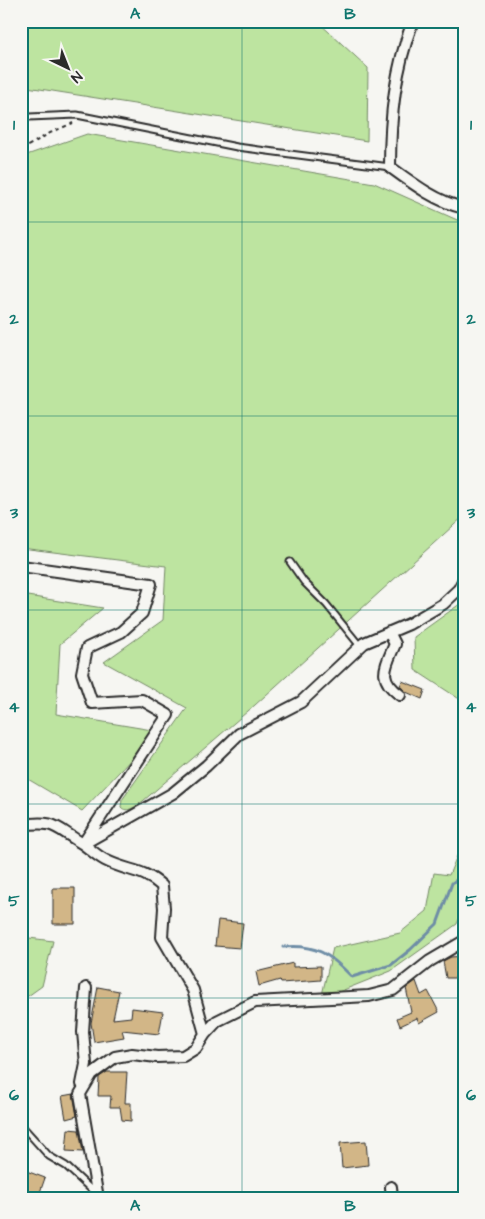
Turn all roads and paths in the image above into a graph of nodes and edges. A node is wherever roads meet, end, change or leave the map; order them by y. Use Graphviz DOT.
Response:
graph roads {
  1 [pos="413,21"];
  2 [pos="29,117"];
  3 [pos="87,117"];
  4 [pos="21,150"];
  5 [pos="390,167"];
  6 [pos="464,208"];
  7 [pos="290,562"];
  8 [pos="21,566"];
  9 [pos="464,579"];
  10 [pos="389,632"];
  11 [pos="360,646"];
  12 [pos="400,695"];
  13 [pos="21,826"];
  14 [pos="83,844"];
  15 [pos="464,941"];
  16 [pos="86,988"];
  17 [pos="204,1034"];
  18 [pos="80,1094"];
  19 [pos="23,1127"];
  20 [pos="391,1187"];
  21 [pos="98,1197"];
  22 [pos="392,1198"];
  1 -- 5 [label="street"];
  2 -- 3 [label="lane"];
  3 -- 4 [label="path"];
  3 -- 5 [label="lane"];
  5 -- 6 [label="street"];
  7 -- 11 [label="lane"];
  8 -- 14 [label="street"];
  9 -- 10 [label="street"];
  10 -- 11 [label="street"];
  10 -- 12 [label="street"];
  11 -- 14 [label="street"];
  13 -- 14 [label="street"];
  14 -- 17 [label="street"];
  15 -- 17 [label="street"];
  16 -- 18 [label="street"];
  17 -- 18 [label="street"];
  18 -- 21 [label="street"];
  19 -- 21 [label="lane"];
  20 -- 22 [label="street"];
}
